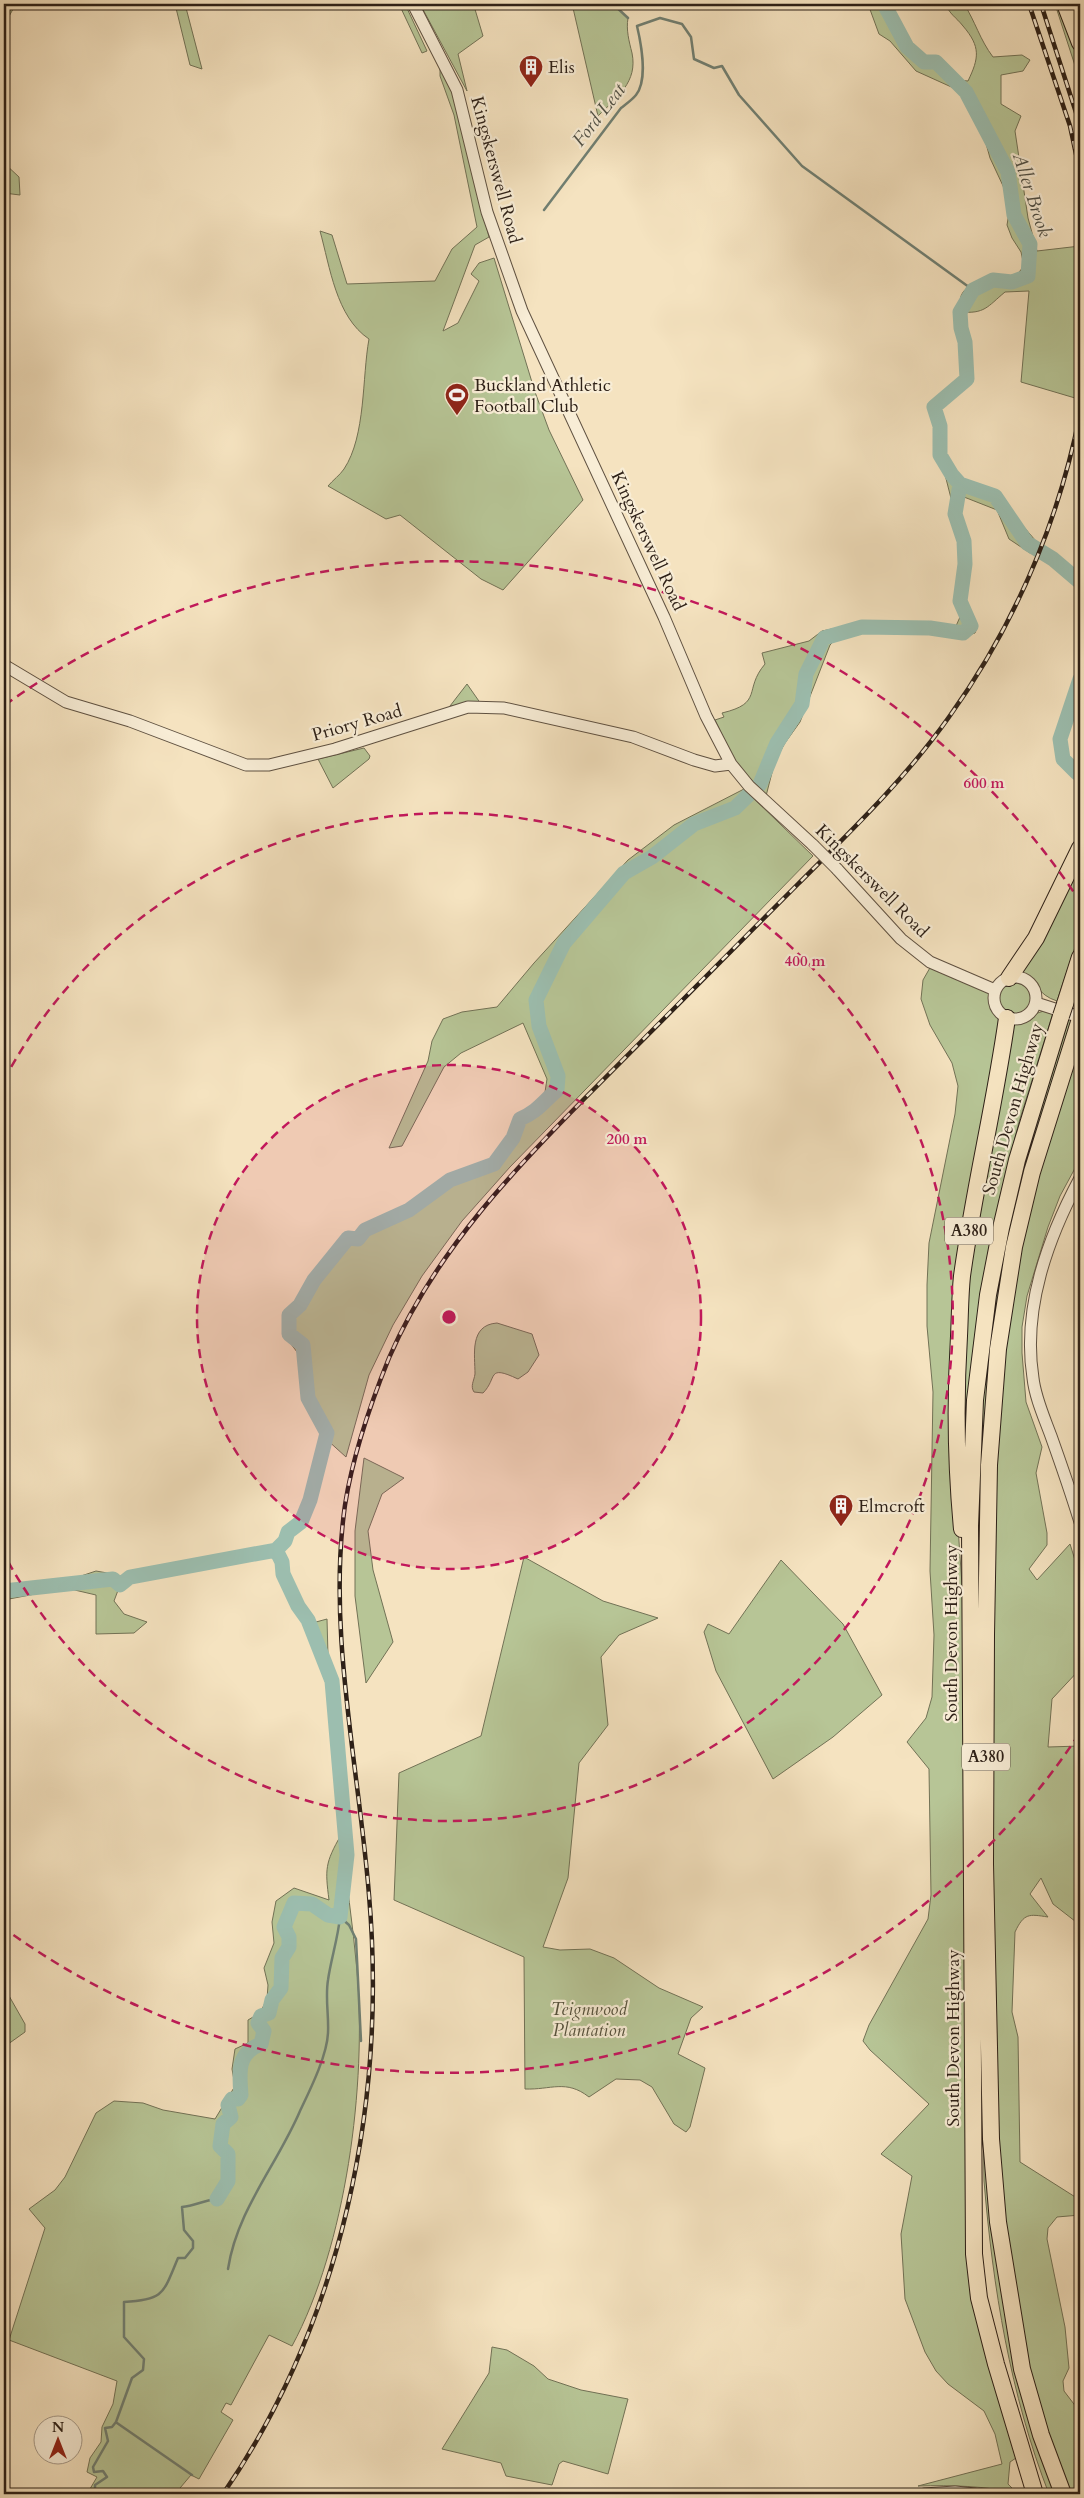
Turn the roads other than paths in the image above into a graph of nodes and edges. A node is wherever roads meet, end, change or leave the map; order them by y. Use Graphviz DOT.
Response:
graph roads {
  1 [pos="413,4"];
  2 [pos="1065,4"];
  3 [pos="1080,43"];
  4 [pos="4,666"];
  5 [pos="731,764"];
  6 [pos="1080,848"];
  7 [pos="1080,957"];
  8 [pos="1009,978"];
  9 [pos="995,990"];
  10 [pos="1036,1003"];
  11 [pos="1007,1018"];
  12 [pos="1080,1019"];
  13 [pos="1080,1178"];
  14 [pos="1080,1522"];
  15 [pos="971,1629"];
  16 [pos="924,2494"];
  17 [pos="975,2494"];
  18 [pos="1036,2494"];
  19 [pos="1063,2494"];
  1 -- 5 [label="street, Kingskerswell Road"];
  2 -- 3 [label="highway"];
  4 -- 5 [label="street, Priory Road"];
  5 -- 9 [label="street, Kingskerswell Road, bridge"];
  6 -- 8 [label="highway"];
  7 -- 15 [label="highway, South Devon Highway / A380"];
  8 -- 9 [label="street"];
  8 -- 10 [label="street"];
  9 -- 11 [label="street"];
  10 -- 11 [label="street"];
  10 -- 12 [label="street"];
  11 -- 15 [label="highway, A380"];
  12 -- 19 [label="highway, South Devon Highway / A380"];
  13 -- 14 [label="street"];
  15 -- 18 [label="highway, South Devon Highway / A380"];
  16 -- 17 [label="street"];
}
